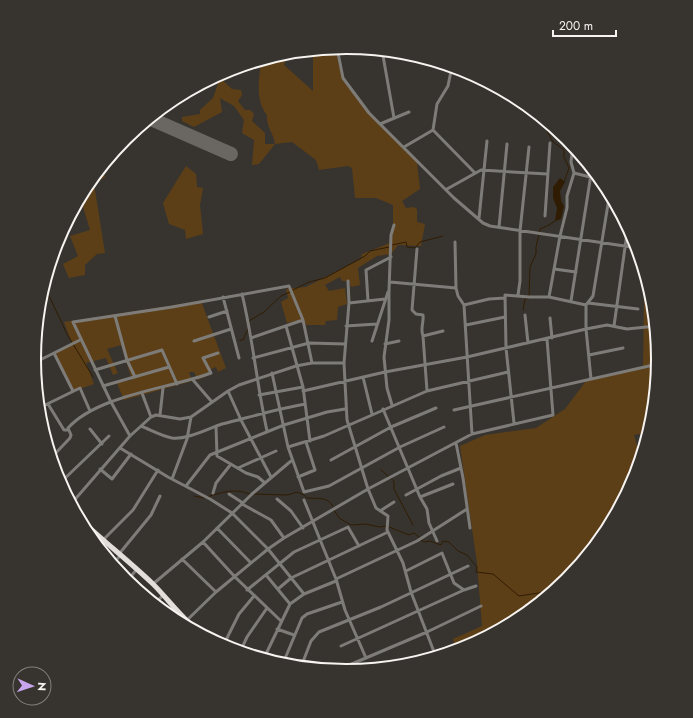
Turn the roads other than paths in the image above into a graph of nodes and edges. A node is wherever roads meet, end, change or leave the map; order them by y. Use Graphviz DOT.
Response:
graph roads {
  1 [pos="338,54"];
  2 [pos="383,55"];
  3 [pos="451,72"];
  4 [pos="409,112"];
  5 [pos="394,118"];
  6 [pos="380,124"];
  7 [pos="433,130"];
  8 [pos="487,141"];
  9 [pos="550,143"];
  10 [pos="507,144"];
  11 [pos="404,147"];
  12 [pos="529,147"];
  13 [pos="572,153"];
  14 [pos="484,170"];
  15 [pos="506,171"];
  16 [pos="526,172"];
  17 [pos="475,173"];
  18 [pos="574,173"];
  19 [pos="547,174"];
  20 [pos="590,177"];
  21 [pos="447,189"];
  22 [pos="608,202"];
  23 [pos="545,216"];
  24 [pos="479,218"];
  25 [pos="394,225"];
  26 [pos="499,227"];
  27 [pos="520,230"];
  28 [pos="560,236"];
  29 [pos="626,237"];
  30 [pos="581,240"];
  31 [pos="455,242"];
  32 [pos="602,243"];
  33 [pos="625,247"];
  34 [pos="631,247"];
  35 [pos="417,249"];
  36 [pos="391,257"];
  37 [pos="554,269"];
  38 [pos="576,272"];
  39 [pos="348,280"];
  40 [pos="390,282"];
  41 [pos="414,284"];
  42 [pos="456,288"];
  43 [pos="388,291"];
  44 [pos="242,294"];
  45 [pos="518,295"];
  46 [pos="223,297"];
  47 [pos="549,297"];
  48 [pos="505,298"];
  49 [pos="385,299"];
  50 [pos="368,301"];
  51 [pos="571,301"];
  52 [pos="349,303"];
  53 [pos="587,304"];
  54 [pos="464,305"];
  55 [pos="616,306"];
  56 [pos="638,309"];
  57 [pos="227,311"];
  58 [pos="526,315"];
  59 [pos="115,316"];
  60 [pos="209,317"];
  61 [pos="505,317"];
  62 [pos="550,318"];
  63 [pos="303,320"];
  64 [pos="377,324"];
  65 [pos="286,326"];
  66 [pos="346,326"];
  67 [pos="466,326"];
  68 [pos="614,326"];
  69 [pos="650,327"];
  70 [pos="231,329"];
  71 [pos="586,329"];
  72 [pos="443,332"];
  73 [pos="423,336"];
  74 [pos="251,338"];
  75 [pos="552,338"];
  76 [pos="547,339"];
  77 [pos="80,340"];
  78 [pos="194,340"];
  79 [pos="372,341"];
  80 [pos="399,341"];
  81 [pos="308,343"];
  82 [pos="528,343"];
  83 [pos="345,344"];
  84 [pos="385,344"];
  85 [pos="291,347"];
  86 [pos="506,348"];
  87 [pos="623,348"];
  88 [pos="54,353"];
  89 [pos="218,353"];
  90 [pos="589,355"];
  91 [pos="466,357"];
  92 [pos="239,358"];
  93 [pos="253,358"];
  94 [pos="42,359"];
  95 [pos="128,360"];
  96 [pos="312,363"];
  97 [pos="344,363"];
  98 [pos="425,365"];
  99 [pos="652,365"];
  100 [pos="296,366"];
  101 [pos="169,367"];
  102 [pos="96,370"];
  103 [pos="385,372"];
  104 [pos="508,372"];
  105 [pos="272,373"];
  106 [pos="135,377"];
  107 [pos="363,378"];
  108 [pos="256,379"];
  109 [pos="591,379"];
  110 [pos="193,380"];
  111 [pos="345,381"];
  112 [pos="468,382"];
  113 [pos="177,384"];
  114 [pos="103,386"];
  115 [pos="163,388"];
  116 [pos="303,389"];
  117 [pos="550,389"];
  118 [pos="228,390"];
  119 [pos="73,391"];
  120 [pos="427,391"];
  121 [pos="276,392"];
  122 [pos="142,394"];
  123 [pos="259,394"];
  124 [pos="511,398"];
  125 [pos="111,402"];
  126 [pos="212,402"];
  127 [pos="48,404"];
  128 [pos="305,404"];
  129 [pos="45,405"];
  130 [pos="392,405"];
  131 [pos="470,406"];
  132 [pos="280,408"];
  133 [pos="436,408"];
  134 [pos="345,409"];
  135 [pos="384,409"];
  136 [pos="454,410"];
  137 [pos="90,411"];
  138 [pos="263,413"];
  139 [pos="372,414"];
  140 [pos="160,415"];
  141 [pos="151,417"];
  142 [pos="190,417"];
  143 [pos="307,418"];
  144 [pos="241,420"];
  145 [pos="514,423"];
  146 [pos="284,425"];
  147 [pos="141,426"];
  148 [pos="216,426"];
  149 [pos="348,426"];
  150 [pos="391,427"];
  151 [pos="444,427"];
  152 [pos="90,429"];
  153 [pos="68,430"];
  154 [pos="267,431"];
  155 [pos="188,434"];
  156 [pos="472,434"];
  157 [pos="109,436"];
  158 [pos="130,436"];
  159 [pos="250,438"];
  160 [pos="308,441"];
  161 [pos="456,443"];
  162 [pos="102,444"];
  163 [pos="288,447"];
  164 [pos="354,447"];
  165 [pos="400,447"];
  166 [pos="120,448"];
  167 [pos="276,451"];
  168 [pos="218,452"];
  169 [pos="56,453"];
  170 [pos="131,454"];
  171 [pos="260,457"];
  172 [pos="330,460"];
  173 [pos="291,461"];
  174 [pos="231,464"];
  175 [pos="361,467"];
  176 [pos="408,467"];
  177 [pos="238,468"];
  178 [pos="461,468"];
  179 [pos="100,469"];
  180 [pos="158,470"];
  181 [pos="298,476"];
  182 [pos="271,477"];
  183 [pos="65,478"];
  184 [pos="172,479"];
  185 [pos="265,483"];
  186 [pos="453,484"];
  187 [pos="186,486"];
  188 [pos="368,489"];
  189 [pos="417,489"];
  190 [pos="213,493"];
  191 [pos="229,494"];
  192 [pos="406,495"];
  193 [pos="160,496"];
  194 [pos="420,497"];
  195 [pos="75,499"];
  196 [pos="277,499"];
  197 [pos="304,500"];
  198 [pos="394,502"];
  199 [pos="242,503"];
  200 [pos="467,509"];
  201 [pos="380,511"];
  202 [pos="232,514"];
  203 [pos="312,522"];
  204 [pos="217,528"];
  205 [pos="303,528"];
  206 [pos="470,528"];
  207 [pos="433,531"];
  208 [pos="388,532"];
  209 [pos="98,538"];
  210 [pos="284,538"];
  211 [pos="103,540"];
  212 [pos="319,540"];
  213 [pos="437,541"];
  214 [pos="203,542"];
  215 [pos="359,546"];
  216 [pos="268,549"];
  217 [pos="397,550"];
  218 [pos="120,554"];
  219 [pos="116,559"];
  220 [pos="182,560"];
  221 [pos="328,560"];
  222 [pos="251,563"];
  223 [pos="280,564"];
  224 [pos="468,566"];
  225 [pos="137,569"];
  226 [pos="406,571"];
  227 [pos="450,574"];
  228 [pos="266,575"];
  229 [pos="131,576"];
  230 [pos="235,577"];
  231 [pos="291,578"];
  232 [pos="336,580"];
  233 [pos="153,584"];
  234 [pos="476,586"];
  235 [pos="278,589"];
  236 [pos="247,590"];
  237 [pos="464,590"];
  238 [pos="216,592"];
  239 [pos="411,592"];
  240 [pos="304,594"];
  241 [pos="163,595"];
  242 [pos="254,596"];
  243 [pos="159,599"];
  244 [pos="342,602"];
  245 [pos="290,604"];
  246 [pos="482,606"];
  247 [pos="267,608"];
  248 [pos="176,609"];
  249 [pos="419,612"];
  250 [pos="180,615"];
  251 [pos="349,619"];
  252 [pos="188,620"];
  253 [pos="281,621"];
  254 [pos="277,629"];
  255 [pos="427,632"];
  256 [pos="294,635"];
  257 [pos="226,639"];
  258 [pos="358,639"];
  259 [pos="242,646"];
  260 [pos="341,646"];
  261 [pos="434,652"];
  262 [pos="266,654"];
  263 [pos="285,658"];
  264 [pos="366,658"];
  265 [pos="302,661"];
  266 [pos="352,664"];
  1 -- 6 [label="street"];
  2 -- 5 [label="street"];
  3 -- 7 [label="street"];
  4 -- 5 [label="street"];
  5 -- 6 [label="street"];
  6 -- 11 [label="street"];
  7 -- 11 [label="street"];
  7 -- 17 [label="street"];
  8 -- 14 [label="street"];
  9 -- 19 [label="street"];
  10 -- 15 [label="street"];
  11 -- 21 [label="street"];
  12 -- 16 [label="street"];
  13 -- 18 [label="street"];
  14 -- 15 [label="street"];
  14 -- 17 [label="street"];
  14 -- 24 [label="street"];
  15 -- 16 [label="street"];
  15 -- 26 [label="street"];
  16 -- 19 [label="street"];
  16 -- 27 [label="street"];
  17 -- 21 [label="street"];
  18 -- 20 [label="street"];
  18 -- 28 [label="street"];
  19 -- 23 [label="street"];
  20 -- 30 [label="street"];
  21 -- 24 [label="street"];
  22 -- 32 [label="street"];
  24 -- 26 [label="street"];
  25 -- 36 [label="street"];
  26 -- 27 [label="street"];
  27 -- 28 [label="street"];
  27 -- 45 [label="street"];
  28 -- 30 [label="street"];
  28 -- 37 [label="street"];
  29 -- 33 [label="street"];
  30 -- 32 [label="street"];
  30 -- 38 [label="street"];
  31 -- 42 [label="street"];
  32 -- 33 [label="street"];
  32 -- 53 [label="street"];
  33 -- 34 [label="street"];
  33 -- 55 [label="street"];
  35 -- 41 [label="street"];
  36 -- 40 [label="street"];
  36 -- 50 [label="street"];
  37 -- 38 [label="street"];
  37 -- 47 [label="street"];
  38 -- 51 [label="street"];
  39 -- 52 [label="street"];
  40 -- 41 [label="street"];
  40 -- 43 [label="street"];
  41 -- 42 [label="street"];
  41 -- 73 [label="street"];
  42 -- 54 [label="street"];
  43 -- 49 [label="street"];
  43 -- 84 [label="street"];
  44 -- 46 [label="street"];
  44 -- 63 [label="street"];
  44 -- 74 [label="street"];
  45 -- 47 [label="street"];
  45 -- 48 [label="street"];
  46 -- 57 [label="street"];
  46 -- 59 [label="street"];
  47 -- 51 [label="street"];
  48 -- 54 [label="street"];
  48 -- 61 [label="street"];
  49 -- 50 [label="street"];
  49 -- 64 [label="street"];
  50 -- 52 [label="street"];
  51 -- 53 [label="street"];
  52 -- 66 [label="street"];
  53 -- 55 [label="street"];
  53 -- 71 [label="street"];
  54 -- 67 [label="street"];
  55 -- 56 [label="street"];
  55 -- 68 [label="street"];
  57 -- 60 [label="street"];
  57 -- 70 [label="street"];
  58 -- 82 [label="street"];
  59 -- 77 [label="street"];
  59 -- 95 [label="street"];
  61 -- 67 [label="street"];
  61 -- 86 [label="street"];
  62 -- 75 [label="street"];
  63 -- 65 [label="street"];
  63 -- 81 [label="street"];
  64 -- 66 [label="street"];
  64 -- 79 [label="street"];
  65 -- 74 [label="street"];
  65 -- 85 [label="street"];
  66 -- 83 [label="street"];
  67 -- 91 [label="street"];
  68 -- 69 [label="street"];
  68 -- 71 [label="street"];
  70 -- 78 [label="street"];
  70 -- 92 [label="street"];
  71 -- 75 [label="street"];
  71 -- 90 [label="street"];
  72 -- 73 [label="street"];
  73 -- 98 [label="street"];
  74 -- 93 [label="street"];
  75 -- 76 [label="street"];
  76 -- 82 [label="street"];
  76 -- 117 [label="street"];
  77 -- 88 [label="street"];
  77 -- 102 [label="street"];
  80 -- 84 [label="street"];
  81 -- 83 [label="street"];
  81 -- 85 [label="street"];
  81 -- 96 [label="street"];
  82 -- 86 [label="street"];
  83 -- 97 [label="street"];
  84 -- 103 [label="street"];
  85 -- 93 [label="street"];
  85 -- 100 [label="street"];
  86 -- 91 [label="street"];
  86 -- 104 [label="street"];
  87 -- 90 [label="street"];
  88 -- 94 [label="street"];
  88 -- 119 [label="street"];
  89 -- 110 [label="street"];
  90 -- 109 [label="street"];
  91 -- 98 [label="street"];
  91 -- 112 [label="street"];
  93 -- 108 [label="street"];
  95 -- 101 [label="street"];
  95 -- 102 [label="street"];
  95 -- 106 [label="street"];
  96 -- 97 [label="street"];
  96 -- 100 [label="street"];
  97 -- 111 [label="street"];
  98 -- 103 [label="street"];
  98 -- 120 [label="street"];
  99 -- 109 [label="street"];
  100 -- 105 [label="street"];
  100 -- 116 [label="street"];
  101 -- 106 [label="street"];
  101 -- 113 [label="street"];
  102 -- 114 [label="street"];
  103 -- 107 [label="street"];
  103 -- 130 [label="street"];
  104 -- 112 [label="street"];
  104 -- 124 [label="street"];
  105 -- 108 [label="street"];
  105 -- 121 [label="street"];
  106 -- 114 [label="street"];
  107 -- 111 [label="street"];
  107 -- 139 [label="street"];
  108 -- 118 [label="street"];
  108 -- 123 [label="street"];
  109 -- 117 [label="street"];
  110 -- 113 [label="street"];
  110 -- 126 [label="street"];
  111 -- 116 [label="street"];
  111 -- 134 [label="street"];
  112 -- 120 [label="street"];
  112 -- 131 [label="street"];
  113 -- 115 [label="street"];
  114 -- 125 [label="street"];
  115 -- 122 [label="street"];
  115 -- 140 [label="street"];
  116 -- 121 [label="street"];
  116 -- 128 [label="street"];
  117 -- 124 [label="street"];
  117 -- 145 [label="street"];
  118 -- 126 [label="street"];
  118 -- 144 [label="street"];
  119 -- 127 [label="street"];
  119 -- 137 [label="street"];
  120 -- 130 [label="street"];
  121 -- 123 [label="street"];
  121 -- 132 [label="street"];
  122 -- 125 [label="street"];
  122 -- 141 [label="street"];
  123 -- 138 [label="street"];
  124 -- 131 [label="street"];
  124 -- 145 [label="street"];
  125 -- 137 [label="street"];
  125 -- 158 [label="street"];
  126 -- 142 [label="street"];
  127 -- 129 [label="street"];
  127 -- 153 [label="street"];
  128 -- 132 [label="street"];
  128 -- 143 [label="street"];
  130 -- 135 [label="street"];
  131 -- 136 [label="street"];
  131 -- 156 [label="street"];
  132 -- 138 [label="street"];
  132 -- 146 [label="street"];
  133 -- 150 [label="street"];
  134 -- 143 [label="street"];
  134 -- 149 [label="street"];
  135 -- 139 [label="street"];
  135 -- 150 [label="street"];
  137 -- 153 [label="street"];
  138 -- 144 [label="street"];
  138 -- 154 [label="street"];
  139 -- 149 [label="street"];
  140 -- 141 [label="street"];
  140 -- 142 [label="street"];
  141 -- 147 [label="street"];
  142 -- 155 [label="street"];
  143 -- 146 [label="street"];
  143 -- 160 [label="street"];
  144 -- 148 [label="street"];
  144 -- 159 [label="street"];
  145 -- 156 [label="street"];
  146 -- 154 [label="street"];
  146 -- 163 [label="street"];
  147 -- 155 [label="street"];
  147 -- 158 [label="street"];
  148 -- 155 [label="street"];
  148 -- 168 [label="street"];
  149 -- 160 [label="street"];
  149 -- 164 [label="street"];
  150 -- 164 [label="street"];
  150 -- 165 [label="street"];
  151 -- 165 [label="street"];
  152 -- 162 [label="street"];
  153 -- 169 [label="street"];
  154 -- 159 [label="street"];
  155 -- 184 [label="street"];
  156 -- 161 [label="street"];
  157 -- 162 [label="street"];
  158 -- 166 [label="street"];
  159 -- 168 [label="street"];
  159 -- 171 [label="street"];
  160 -- 163 [label="street"];
  160 -- 181 [label="street"];
  161 -- 176 [label="street"];
  161 -- 178 [label="street"];
  162 -- 183 [label="street"];
  163 -- 173 [label="street"];
  164 -- 172 [label="street"];
  164 -- 175 [label="street"];
  165 -- 175 [label="street"];
  165 -- 176 [label="street"];
  166 -- 170 [label="street"];
  166 -- 179 [label="street"];
  167 -- 171 [label="street"];
  168 -- 174 [label="street"];
  168 -- 187 [label="street"];
  170 -- 179 [label="street"];
  170 -- 180 [label="street"];
  171 -- 177 [label="street"];
  171 -- 182 [label="street"];
  173 -- 181 [label="street"];
  173 -- 182 [label="street"];
  174 -- 177 [label="street"];
  174 -- 190 [label="street"];
  175 -- 181 [label="street"];
  175 -- 188 [label="street"];
  176 -- 188 [label="street"];
  176 -- 189 [label="street"];
  177 -- 185 [label="street"];
  178 -- 189 [label="street"];
  178 -- 200 [label="street"];
  179 -- 195 [label="street"];
  180 -- 184 [label="street"];
  180 -- 211 [label="street"];
  182 -- 185 [label="street"];
  184 -- 187 [label="street"];
  185 -- 199 [label="street"];
  186 -- 194 [label="street"];
  187 -- 202 [label="street"];
  188 -- 201 [label="street"];
  188 -- 203 [label="street"];
  189 -- 192 [label="street"];
  189 -- 194 [label="street"];
  191 -- 199 [label="street"];
  193 -- 218 [label="street"];
  194 -- 207 [label="street"];
  196 -- 205 [label="street"];
  197 -- 203 [label="street"];
  198 -- 201 [label="street"];
  199 -- 202 [label="street"];
  199 -- 210 [label="street"];
  200 -- 206 [label="street"];
  200 -- 207 [label="street"];
  201 -- 208 [label="street"];
  202 -- 204 [label="street"];
  202 -- 216 [label="street"];
  203 -- 205 [label="street"];
  203 -- 212 [label="street"];
  204 -- 214 [label="street"];
  204 -- 222 [label="street"];
  205 -- 210 [label="street"];
  207 -- 213 [label="street"];
  207 -- 217 [label="street"];
  208 -- 215 [label="street"];
  208 -- 217 [label="street"];
  209 -- 211 [label="highway"];
  210 -- 216 [label="street"];
  211 -- 218 [label="highway"];
  212 -- 215 [label="street"];
  212 -- 221 [label="street"];
  212 -- 223 [label="street"];
  214 -- 220 [label="street"];
  214 -- 230 [label="street"];
  215 -- 221 [label="street"];
  216 -- 222 [label="street"];
  216 -- 223 [label="street"];
  217 -- 226 [label="street"];
  217 -- 232 [label="street"];
  218 -- 219 [label="street"];
  218 -- 225 [label="highway"];
  220 -- 233 [label="street"];
  220 -- 238 [label="street"];
  221 -- 231 [label="street"];
  221 -- 232 [label="street"];
  222 -- 230 [label="street"];
  223 -- 228 [label="street"];
  223 -- 231 [label="street"];
  224 -- 227 [label="street"];
  225 -- 229 [label="street"];
  225 -- 233 [label="highway"];
  226 -- 227 [label="street"];
  226 -- 239 [label="street"];
  227 -- 237 [label="street"];
  227 -- 239 [label="street"];
  228 -- 235 [label="street"];
  228 -- 236 [label="street"];
  230 -- 236 [label="street"];
  230 -- 238 [label="street"];
  231 -- 235 [label="street"];
  231 -- 240 [label="street"];
  232 -- 240 [label="street"];
  232 -- 244 [label="street"];
  233 -- 241 [label="highway"];
  234 -- 237 [label="street"];
  235 -- 245 [label="street"];
  236 -- 242 [label="street"];
  237 -- 249 [label="street"];
  238 -- 252 [label="street"];
  239 -- 249 [label="street"];
  239 -- 251 [label="street"];
  240 -- 245 [label="street"];
  241 -- 243 [label="street"];
  241 -- 248 [label="highway"];
  242 -- 247 [label="street"];
  242 -- 257 [label="street"];
  244 -- 251 [label="street"];
  244 -- 256 [label="street"];
  245 -- 253 [label="street"];
  246 -- 255 [label="street"];
  247 -- 253 [label="street"];
  247 -- 259 [label="street"];
  248 -- 250 [label="highway"];
  249 -- 255 [label="street"];
  249 -- 258 [label="street"];
  251 -- 258 [label="street"];
  251 -- 265 [label="street"];
  253 -- 254 [label="street"];
  254 -- 256 [label="street"];
  254 -- 262 [label="street"];
  255 -- 261 [label="street"];
  255 -- 264 [label="street"];
  256 -- 263 [label="street"];
  258 -- 260 [label="street"];
  258 -- 264 [label="street"];
  264 -- 266 [label="street"];
}
